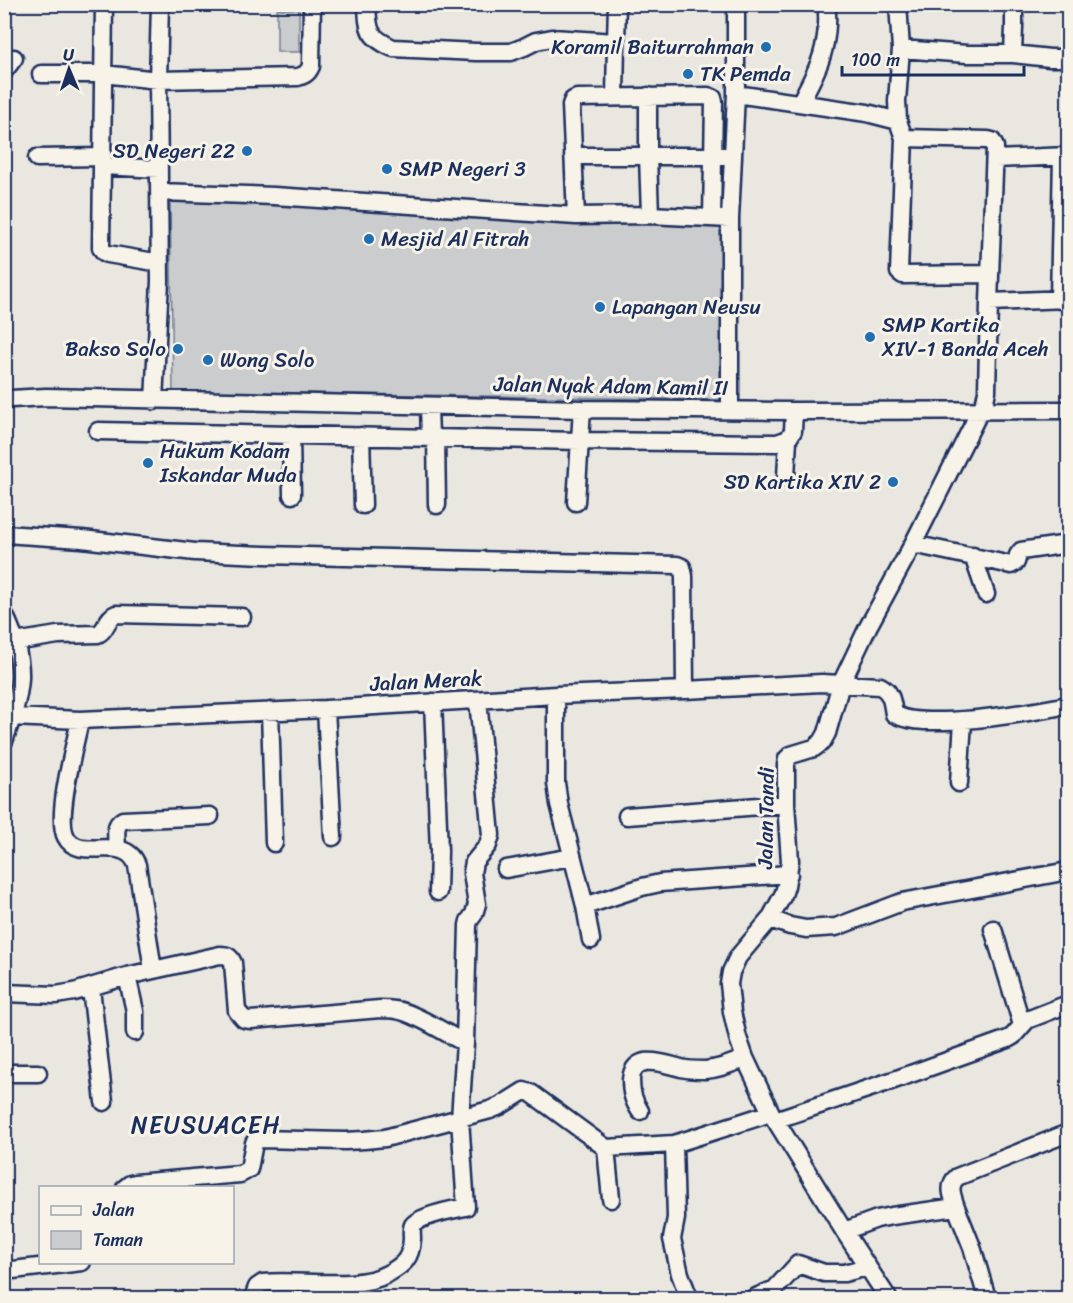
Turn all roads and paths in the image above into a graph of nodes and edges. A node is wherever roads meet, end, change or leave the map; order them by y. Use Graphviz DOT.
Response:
graph roads {
  1 [pos="104,4"];
  2 [pos="160,4"];
  3 [pos="312,4"];
  4 [pos="367,4"];
  5 [pos="617,4"];
  6 [pos="736,4"];
  7 [pos="826,4"];
  8 [pos="898,4"];
  9 [pos="1014,4"];
  10 [pos="616,42"];
  11 [pos="901,49"];
  12 [pos="1013,54"];
  13 [pos="1068,58"];
  14 [pos="41,74"];
  15 [pos="103,74"];
  16 [pos="158,80"];
  17 [pos="736,94"];
  18 [pos="648,96"];
  19 [pos="615,97"];
  20 [pos="897,101"];
  21 [pos="800,104"];
  22 [pos="867,113"];
  23 [pos="898,121"];
  24 [pos="904,138"];
  25 [pos="573,156"];
  26 [pos="648,156"];
  27 [pos="714,156"];
  28 [pos="733,156"];
  29 [pos="1065,157"];
  30 [pos="38,158"];
  31 [pos="995,159"];
  32 [pos="103,162"];
  33 [pos="159,169"];
  34 [pos="159,192"];
  35 [pos="650,215"];
  36 [pos="576,216"];
  37 [pos="712,218"];
  38 [pos="730,219"];
  39 [pos="160,263"];
  40 [pos="990,274"];
  41 [pos="1064,299"];
  42 [pos="989,302"];
  43 [pos="4,401"];
  44 [pos="154,401"];
  45 [pos="429,406"];
  46 [pos="582,409"];
  47 [pos="730,410"];
  48 [pos="980,410"];
  49 [pos="1068,410"];
  50 [pos="794,411"];
  51 [pos="98,430"];
  52 [pos="291,434"];
  53 [pos="361,436"];
  54 [pos="433,437"];
  55 [pos="788,439"];
  56 [pos="580,441"];
  57 [pos="786,477"];
  58 [pos="292,495"];
  59 [pos="576,502"];
  60 [pos="363,505"];
  61 [pos="437,505"];
  62 [pos="4,534"];
  63 [pos="913,544"];
  64 [pos="1068,544"];
  65 [pos="973,556"];
  66 [pos="986,594"];
  67 [pos="4,614"];
  68 [pos="242,618"];
  69 [pos="15,642"];
  70 [pos="841,684"];
  71 [pos="686,690"];
  72 [pos="556,695"];
  73 [pos="478,700"];
  74 [pos="433,702"];
  75 [pos="1068,705"];
  76 [pos="326,709"];
  77 [pos="270,711"];
  78 [pos="8,716"];
  79 [pos="80,720"];
  80 [pos="963,720"];
  81 [pos="4,741"];
  82 [pos="959,783"];
  83 [pos="786,804"];
  84 [pos="210,816"];
  85 [pos="627,816"];
  86 [pos="333,837"];
  87 [pos="274,843"];
  88 [pos="117,848"];
  89 [pos="572,857"];
  90 [pos="506,869"];
  91 [pos="1068,871"];
  92 [pos="789,874"];
  93 [pos="438,892"];
  94 [pos="585,906"];
  95 [pos="770,919"];
  96 [pos="993,929"];
  97 [pos="591,940"];
  98 [pos="153,970"];
  99 [pos="127,976"];
  100 [pos="91,988"];
  101 [pos="4,993"];
  102 [pos="1068,1004"];
  103 [pos="1022,1025"];
  104 [pos="135,1032"];
  105 [pos="465,1043"];
  106 [pos="745,1058"];
  107 [pos="4,1073"];
  108 [pos="38,1073"];
  109 [pos="104,1102"];
  110 [pos="640,1111"];
  111 [pos="773,1116"];
  112 [pos="460,1119"];
  113 [pos="1068,1133"];
  114 [pos="674,1144"];
  115 [pos="606,1148"];
  116 [pos="127,1186"];
  117 [pos="611,1198"];
  118 [pos="956,1207"];
  119 [pos="844,1231"];
  120 [pos="72,1264"];
  121 [pos="867,1266"];
  122 [pos="4,1271"];
  123 [pos="253,1299"];
  124 [pos="689,1299"];
  125 [pos="754,1299"];
  126 [pos="888,1299"];
  127 [pos="987,1299"];
  1 -- 15 [label="street"];
  2 -- 16 [label="street"];
  3 -- 16 [label="street"];
  4 -- 10 [label="street"];
  5 -- 10 [label="street"];
  6 -- 17 [label="street"];
  7 -- 21 [label="street"];
  8 -- 11 [label="street"];
  9 -- 12 [label="street"];
  10 -- 19 [label="street"];
  11 -- 12 [label="street"];
  11 -- 20 [label="street"];
  12 -- 13 [label="street"];
  14 -- 15 [label="street"];
  15 -- 16 [label="street"];
  15 -- 32 [label="street"];
  16 -- 33 [label="street"];
  17 -- 21 [label="street"];
  17 -- 28 [label="street"];
  18 -- 19 [label="street"];
  18 -- 26 [label="street"];
  18 -- 27 [label="street"];
  19 -- 25 [label="street"];
  20 -- 22 [label="street"];
  20 -- 23 [label="street"];
  21 -- 22 [label="street"];
  22 -- 23 [label="street"];
  23 -- 24 [label="street"];
  24 -- 31 [label="street"];
  24 -- 40 [label="street"];
  25 -- 26 [label="street"];
  25 -- 36 [label="street"];
  26 -- 27 [label="street"];
  26 -- 35 [label="street"];
  27 -- 28 [label="street"];
  27 -- 37 [label="street"];
  28 -- 38 [label="street"];
  29 -- 31 [label="street"];
  29 -- 41 [label="street"];
  30 -- 32 [label="street"];
  31 -- 40 [label="street, Jalan Tandi"];
  32 -- 33 [label="street"];
  32 -- 39 [label="street"];
  33 -- 34 [label="street"];
  34 -- 36 [label="street"];
  34 -- 39 [label="street"];
  35 -- 36 [label="street"];
  35 -- 37 [label="street"];
  37 -- 38 [label="street"];
  38 -- 47 [label="street"];
  39 -- 44 [label="street"];
  40 -- 42 [label="street, Jalan Tandi"];
  41 -- 42 [label="street"];
  42 -- 48 [label="street, Jalan Tandi"];
  43 -- 44 [label="street, Jalan Nyak Adam Kamil II"];
  44 -- 45 [label="street, Jalan Nyak Adam Kamil II"];
  45 -- 46 [label="street, Jalan Nyak Adam Kamil II"];
  45 -- 54 [label="street"];
  46 -- 47 [label="street, Jalan Nyak Adam Kamil II"];
  46 -- 56 [label="street"];
  47 -- 50 [label="street, Jalan Nyak Adam Kamil II"];
  48 -- 49 [label="street, Jalan Nyak Adam Kamil II"];
  48 -- 50 [label="street, Jalan Nyak Adam Kamil II"];
  48 -- 63 [label="street, Jalan Tandi"];
  50 -- 55 [label="street"];
  51 -- 52 [label="street"];
  52 -- 53 [label="street"];
  52 -- 58 [label="street"];
  53 -- 54 [label="street"];
  53 -- 60 [label="street"];
  54 -- 56 [label="street"];
  54 -- 61 [label="street"];
  55 -- 56 [label="street"];
  55 -- 57 [label="street"];
  56 -- 59 [label="street"];
  62 -- 71 [label="street"];
  63 -- 65 [label="street"];
  63 -- 70 [label="street, Jalan Tandi"];
  64 -- 65 [label="street"];
  65 -- 66 [label="street"];
  67 -- 69 [label="street"];
  68 -- 69 [label="street"];
  69 -- 78 [label="street"];
  70 -- 71 [label="street, Jalan Merak"];
  70 -- 80 [label="street, Jalan Merak"];
  70 -- 83 [label="street, Jalan Tandi"];
  71 -- 72 [label="street, Jalan Merak"];
  72 -- 73 [label="street, Jalan Merak"];
  72 -- 89 [label="street"];
  73 -- 74 [label="street, Jalan Merak"];
  73 -- 105 [label="street"];
  74 -- 76 [label="street, Jalan Merak"];
  74 -- 93 [label="street"];
  75 -- 80 [label="street"];
  76 -- 77 [label="street, Jalan Merak"];
  76 -- 86 [label="street"];
  77 -- 79 [label="street, Jalan Merak"];
  77 -- 87 [label="street"];
  78 -- 79 [label="street, Jalan Merak"];
  78 -- 81 [label="street"];
  79 -- 88 [label="street"];
  80 -- 82 [label="street"];
  83 -- 85 [label="street"];
  83 -- 92 [label="street, Jalan Tandi"];
  84 -- 88 [label="street"];
  88 -- 98 [label="street"];
  89 -- 90 [label="street"];
  89 -- 94 [label="street"];
  91 -- 95 [label="street"];
  92 -- 94 [label="street"];
  92 -- 95 [label="street, Jalan Tandi"];
  94 -- 97 [label="street"];
  95 -- 106 [label="street, Jalan Tandi"];
  96 -- 103 [label="street"];
  98 -- 99 [label="street"];
  98 -- 105 [label="street"];
  99 -- 100 [label="street"];
  99 -- 104 [label="street"];
  100 -- 101 [label="street"];
  100 -- 109 [label="street"];
  102 -- 103 [label="street"];
  103 -- 111 [label="street"];
  105 -- 112 [label="street"];
  106 -- 110 [label="street"];
  106 -- 111 [label="street, Jalan Tandi"];
  107 -- 108 [label="street"];
  111 -- 114 [label="street"];
  111 -- 119 [label="street, Jalan Tandi"];
  112 -- 115 [label="street"];
  112 -- 116 [label="street"];
  112 -- 123 [label="street"];
  113 -- 118 [label="street"];
  114 -- 115 [label="street"];
  114 -- 124 [label="street"];
  115 -- 117 [label="street"];
  118 -- 119 [label="street"];
  118 -- 127 [label="street"];
  119 -- 121 [label="street, Jalan Tandi"];
  120 -- 122 [label="street"];
  121 -- 125 [label="street"];
  121 -- 126 [label="street, Jalan Tandi"];
}
